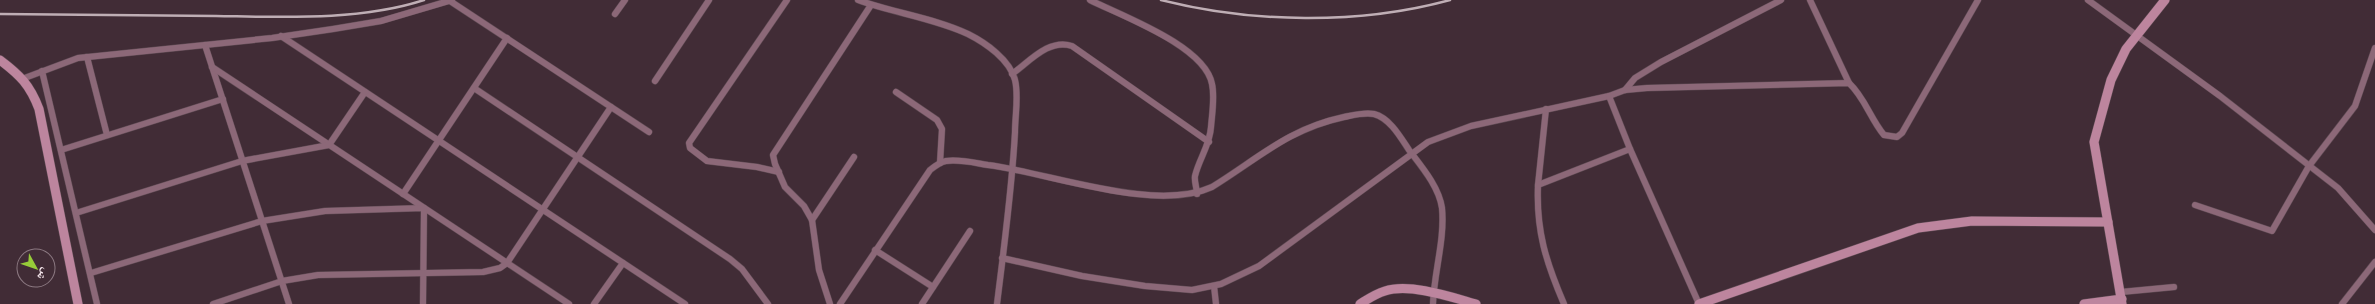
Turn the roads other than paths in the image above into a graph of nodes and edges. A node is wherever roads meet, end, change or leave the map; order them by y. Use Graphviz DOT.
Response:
graph roads {
  1 [pos="451,0"];
  2 [pos="625,0"];
  3 [pos="709,0"];
  4 [pos="788,0"];
  5 [pos="858,0"];
  6 [pos="1090,0"];
  7 [pos="1781,0"];
  8 [pos="1810,0"];
  9 [pos="1978,0"];
  10 [pos="2088,0"];
  11 [pos="2166,0"];
  12 [pos="871,5"];
  13 [pos="615,14"];
  14 [pos="281,36"];
  15 [pos="2136,36"];
  16 [pos="507,38"];
  17 [pos="205,45"];
  18 [pos="2375,48"];
  19 [pos="87,57"];
  20 [pos="0,60"];
  21 [pos="212,67"];
  22 [pos="42,71"];
  23 [pos="1012,74"];
  24 [pos="22,79"];
  25 [pos="655,81"];
  26 [pos="1849,83"];
  27 [pos="474,88"];
  28 [pos="1625,90"];
  29 [pos="365,92"];
  30 [pos="896,92"];
  31 [pos="1609,96"];
  32 [pos="222,99"];
  33 [pos="611,107"];
  34 [pos="1546,109"];
  35 [pos="649,132"];
  36 [pos="108,136"];
  37 [pos="439,140"];
  38 [pos="1209,142"];
  39 [pos="329,145"];
  40 [pos="1630,149"];
  41 [pos="61,150"];
  42 [pos="1412,154"];
  43 [pos="578,156"];
  44 [pos="854,157"];
  45 [pos="242,161"];
  46 [pos="940,163"];
  47 [pos="2309,166"];
  48 [pos="1013,168"];
  49 [pos="779,172"];
  50 [pos="1538,185"];
  51 [pos="403,194"];
  52 [pos="1197,194"];
  53 [pos="2195,205"];
  54 [pos="424,208"];
  55 [pos="543,209"];
  56 [pos="76,213"];
  57 [pos="812,220"];
  58 [pos="262,221"];
  59 [pos="2108,222"];
  60 [pos="2375,230"];
  61 [pos="970,231"];
  62 [pos="875,250"];
  63 [pos="1002,258"];
  64 [pos="2375,262"];
  65 [pos="507,263"];
  66 [pos="623,263"];
  67 [pos="91,273"];
  68 [pos="423,273"];
  69 [pos="282,281"];
  70 [pos="1214,286"];
  71 [pos="933,287"];
  72 [pos="2174,287"];
  73 [pos="1433,292"];
  74 [pos="2122,298"];
  75 [pos="78,304"];
  76 [pos="97,304"];
  77 [pos="213,304"];
  78 [pos="289,304"];
  79 [pos="423,304"];
  80 [pos="569,304"];
  81 [pos="594,304"];
  82 [pos="685,304"];
  83 [pos="768,304"];
  84 [pos="830,304"];
  85 [pos="840,304"];
  86 [pos="922,304"];
  87 [pos="997,304"];
  88 [pos="1216,304"];
  89 [pos="1360,304"];
  90 [pos="1433,304"];
  91 [pos="1476,304"];
  92 [pos="1564,304"];
  93 [pos="1699,304"];
  94 [pos="2084,304"];
  95 [pos="2342,304"];
  1 -- 14 [label="street"];
  1 -- 16 [label="street"];
  2 -- 13 [label="street"];
  3 -- 25 [label="street"];
  4 -- 49 [label="street"];
  5 -- 12 [label="street"];
  6 -- 38 [label="street"];
  7 -- 28 [label="street"];
  8 -- 26 [label="street"];
  9 -- 26 [label="street"];
  10 -- 15 [label="street"];
  11 -- 15 [label="street"];
  12 -- 23 [label="street"];
  12 -- 49 [label="street"];
  14 -- 17 [label="street"];
  14 -- 29 [label="street"];
  15 -- 47 [label="street"];
  15 -- 59 [label="street"];
  16 -- 27 [label="street"];
  16 -- 33 [label="street"];
  17 -- 19 [label="street"];
  17 -- 21 [label="street"];
  18 -- 47 [label="street"];
  19 -- 22 [label="street"];
  19 -- 36 [label="street"];
  20 -- 24 [label="street"];
  21 -- 32 [label="street"];
  21 -- 39 [label="street"];
  22 -- 24 [label="street"];
  22 -- 41 [label="street"];
  23 -- 38 [label="street"];
  23 -- 48 [label="street"];
  24 -- 75 [label="street"];
  26 -- 28 [label="street"];
  27 -- 37 [label="street"];
  27 -- 43 [label="street"];
  28 -- 31 [label="street"];
  29 -- 37 [label="street"];
  29 -- 39 [label="street"];
  30 -- 46 [label="street"];
  31 -- 34 [label="street"];
  31 -- 40 [label="street"];
  32 -- 36 [label="street"];
  32 -- 45 [label="street"];
  33 -- 35 [label="street"];
  33 -- 43 [label="street"];
  34 -- 42 [label="street"];
  34 -- 50 [label="street"];
  36 -- 41 [label="street"];
  37 -- 51 [label="street"];
  37 -- 55 [label="street"];
  38 -- 52 [label="street"];
  39 -- 45 [label="street"];
  39 -- 51 [label="street"];
  40 -- 50 [label="street"];
  40 -- 93 [label="street"];
  41 -- 56 [label="street"];
  42 -- 52 [label="street"];
  42 -- 70 [label="street"];
  42 -- 73 [label="street"];
  43 -- 55 [label="street"];
  43 -- 83 [label="street"];
  44 -- 57 [label="street"];
  45 -- 56 [label="street"];
  45 -- 58 [label="street"];
  46 -- 48 [label="street"];
  46 -- 62 [label="street"];
  47 -- 53 [label="street"];
  47 -- 60 [label="street"];
  48 -- 52 [label="street"];
  48 -- 63 [label="street"];
  49 -- 57 [label="street"];
  50 -- 92 [label="street"];
  51 -- 54 [label="street"];
  54 -- 58 [label="street"];
  54 -- 65 [label="street"];
  54 -- 68 [label="street"];
  55 -- 65 [label="street"];
  55 -- 66 [label="street"];
  56 -- 67 [label="street"];
  57 -- 84 [label="street"];
  58 -- 67 [label="street"];
  58 -- 69 [label="street"];
  59 -- 74 [label="street"];
  59 -- 93 [label="street"];
  61 -- 71 [label="street"];
  62 -- 71 [label="street"];
  62 -- 85 [label="street"];
  63 -- 70 [label="street"];
  63 -- 87 [label="street"];
  64 -- 95 [label="street"];
  65 -- 68 [label="street"];
  65 -- 80 [label="street"];
  66 -- 81 [label="street"];
  66 -- 82 [label="street"];
  67 -- 76 [label="street"];
  68 -- 69 [label="street"];
  68 -- 79 [label="street"];
  69 -- 77 [label="street"];
  69 -- 78 [label="street"];
  70 -- 88 [label="street"];
  71 -- 86 [label="street"];
  72 -- 74 [label="street"];
  73 -- 89 [label="street"];
  73 -- 90 [label="street"];
  73 -- 91 [label="street"];
  74 -- 94 [label="street"];
}
